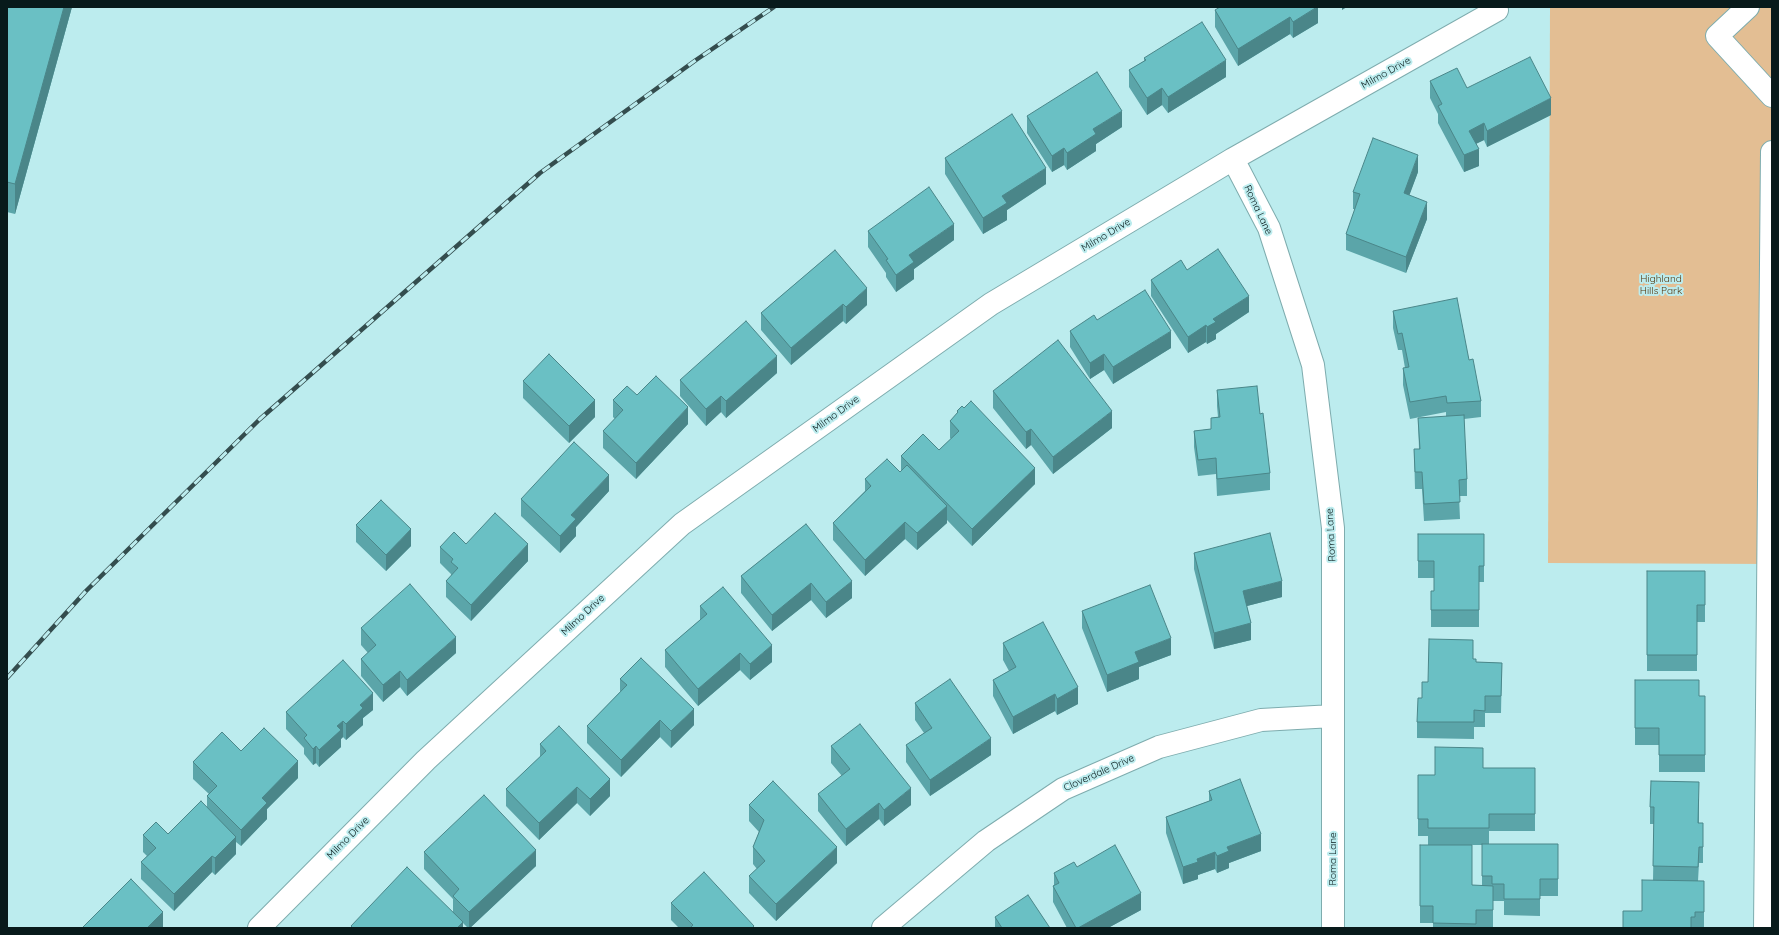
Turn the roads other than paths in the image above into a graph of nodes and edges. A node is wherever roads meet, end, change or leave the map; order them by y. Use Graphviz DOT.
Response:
graph roads {
  1 [pos="1748,7"];
  2 [pos="1496,10"];
  3 [pos="1772,96"];
  4 [pos="1772,152"];
  5 [pos="1233,159"];
  6 [pos="1333,716"];
  7 [pos="1769,794"];
  8 [pos="259,928"];
  9 [pos="883,928"];
  10 [pos="1333,928"];
  11 [pos="1765,928"];
  1 -- 3 [label="street"];
  2 -- 5 [label="street, Milmo Drive"];
  4 -- 7 [label="street"];
  5 -- 6 [label="street, Roma Lane"];
  5 -- 8 [label="street, Milmo Drive"];
  6 -- 9 [label="street, Cloverdale Drive"];
  6 -- 10 [label="street, Roma Lane"];
  7 -- 11 [label="street"];
}
